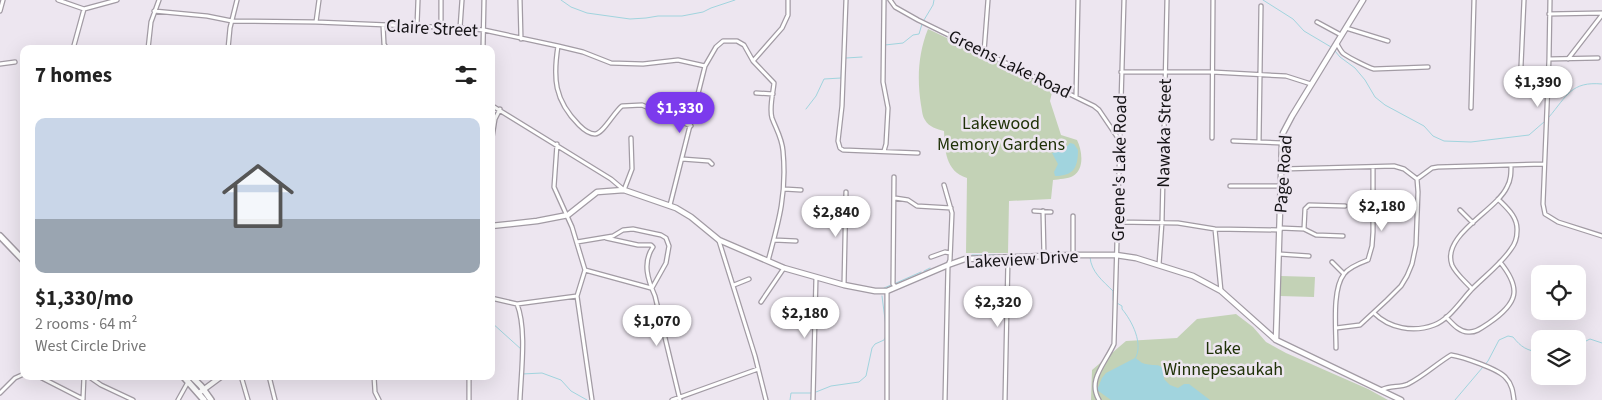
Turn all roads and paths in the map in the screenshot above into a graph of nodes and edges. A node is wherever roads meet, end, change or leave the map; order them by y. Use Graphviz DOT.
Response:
graph roads {
  1 [pos="4,0"];
  2 [pos="58,0"];
  3 [pos="118,0"];
  4 [pos="159,0"];
  5 [pos="237,0"];
  6 [pos="319,0"];
  7 [pos="418,0"];
  8 [pos="441,0"];
  9 [pos="462,0"];
  10 [pos="484,0"];
  11 [pos="520,0"];
  12 [pos="788,0"];
  13 [pos="846,0"];
  14 [pos="884,0"];
  15 [pos="890,0"];
  16 [pos="988,0"];
  17 [pos="1078,0"];
  18 [pos="1124,0"];
  19 [pos="1167,0"];
  20 [pos="1213,0"];
  21 [pos="1363,0"];
  22 [pos="1474,0"];
  23 [pos="1524,0"];
  24 [pos="1550,0"];
  25 [pos="1261,6"];
  26 [pos="84,10"];
  27 [pos="0,11"];
  28 [pos="154,12"];
  29 [pos="1549,14"];
  30 [pos="1602,14"];
  31 [pos="232,21"];
  32 [pos="316,22"];
  33 [pos="1317,22"];
  34 [pos="383,25"];
  35 [pos="417,26"];
  36 [pos="441,27"];
  37 [pos="460,28"];
  38 [pos="1346,28"];
  39 [pos="484,30"];
  40 [pos="1341,35"];
  41 [pos="521,39"];
  42 [pos="1388,41"];
  43 [pos="1336,43"];
  44 [pos="74,45"];
  45 [pos="148,45"];
  46 [pos="229,45"];
  47 [pos="385,45"];
  48 [pos="483,45"];
  49 [pos="558,46"];
  50 [pos="984,52"];
  51 [pos="1568,58"];
  52 [pos="1598,58"];
  53 [pos="1550,59"];
  54 [pos="753,61"];
  55 [pos="15,62"];
  56 [pos="0,64"];
  57 [pos="705,66"];
  58 [pos="1428,67"];
  59 [pos="1121,72"];
  60 [pos="1166,72"];
  61 [pos="1212,72"];
  62 [pos="1260,75"];
  63 [pos="1311,84"];
  64 [pos="1548,84"];
  65 [pos="756,93"];
  66 [pos="773,94"];
  67 [pos="1076,96"];
  68 [pos="495,107"];
  69 [pos="1471,108"];
  70 [pos="500,110"];
  71 [pos="495,119"];
  72 [pos="691,126"];
  73 [pos="631,138"];
  74 [pos="1212,138"];
  75 [pos="1120,141"];
  76 [pos="1232,141"];
  77 [pos="1259,142"];
  78 [pos="1282,143"];
  79 [pos="556,144"];
  80 [pos="884,151"];
  81 [pos="918,152"];
  82 [pos="682,159"];
  83 [pos="712,164"];
  84 [pos="1544,164"];
  85 [pos="1511,165"];
  86 [pos="1373,167"];
  87 [pos="1281,169"];
  88 [pos="894,176"];
  89 [pos="1417,179"];
  90 [pos="944,185"];
  91 [pos="1230,186"];
  92 [pos="1280,186"];
  93 [pos="784,189"];
  94 [pos="624,190"];
  95 [pos="802,190"];
  96 [pos="846,192"];
  97 [pos="894,198"];
  98 [pos="1498,199"];
  99 [pos="670,205"];
  100 [pos="1345,206"];
  101 [pos="951,208"];
  102 [pos="1460,210"];
  103 [pos="1034,211"];
  104 [pos="1043,211"];
  105 [pos="1051,212"];
  106 [pos="568,215"];
  107 [pos="1073,216"];
  108 [pos="1118,222"];
  109 [pos="1162,222"];
  110 [pos="1473,223"];
  111 [pos="495,226"];
  112 [pos="1215,229"];
  113 [pos="1280,229"];
  114 [pos="1304,229"];
  115 [pos="0,236"];
  116 [pos="1343,236"];
  117 [pos="1602,236"];
  118 [pos="606,238"];
  119 [pos="719,240"];
  120 [pos="774,240"];
  121 [pos="796,241"];
  122 [pos="577,242"];
  123 [pos="950,253"];
  124 [pos="1279,254"];
  125 [pos="1073,255"];
  126 [pos="1116,255"];
  127 [pos="1044,256"];
  128 [pos="1309,256"];
  129 [pos="20,257"];
  130 [pos="931,257"];
  131 [pos="1008,257"];
  132 [pos="768,261"];
  133 [pos="1332,262"];
  134 [pos="1500,262"];
  135 [pos="948,265"];
  136 [pos="1159,266"];
  137 [pos="784,268"];
  138 [pos="585,270"];
  139 [pos="1344,274"];
  140 [pos="816,278"];
  141 [pos="750,279"];
  142 [pos="734,285"];
  143 [pos="844,285"];
  144 [pos="896,287"];
  145 [pos="652,288"];
  146 [pos="1472,289"];
  147 [pos="887,291"];
  148 [pos="1221,291"];
  149 [pos="578,296"];
  150 [pos="495,299"];
  151 [pos="761,302"];
  152 [pos="517,304"];
  153 [pos="1374,313"];
  154 [pos="1446,317"];
  155 [pos="1336,328"];
  156 [pos="1276,340"];
  157 [pos="1336,348"];
  158 [pos="758,369"];
  159 [pos="20,376"];
  160 [pos="46,380"];
  161 [pos="85,380"];
  162 [pos="93,380"];
  163 [pos="194,380"];
  164 [pos="217,380"];
  165 [pos="242,380"];
  166 [pos="270,380"];
  167 [pos="374,380"];
  168 [pos="469,380"];
  169 [pos="188,382"];
  170 [pos="1381,390"];
  171 [pos="202,391"];
  172 [pos="0,393"];
  173 [pos="1394,398"];
  174 [pos="83,399"];
  175 [pos="679,399"];
  176 [pos="132,400"];
  177 [pos="178,400"];
  178 [pos="204,400"];
  179 [pos="211,400"];
  180 [pos="248,400"];
  181 [pos="275,400"];
  182 [pos="378,400"];
  183 [pos="469,400"];
  184 [pos="520,400"];
  185 [pos="592,400"];
  186 [pos="672,400"];
  187 [pos="766,400"];
  188 [pos="813,400"];
  189 [pos="887,400"];
  190 [pos="945,400"];
  191 [pos="1005,400"];
  192 [pos="1099,400"];
  193 [pos="1401,400"];
  194 [pos="1514,400"];
  1 -- 27 [label="street"];
  2 -- 26 [label="street"];
  3 -- 26 [label="street"];
  4 -- 28 [label="street"];
  5 -- 31 [label="street"];
  6 -- 32 [label="street"];
  7 -- 35 [label="street"];
  8 -- 36 [label="street"];
  9 -- 37 [label="street"];
  10 -- 39 [label="street"];
  11 -- 41 [label="street"];
  12 -- 54 [label="street"];
  13 -- 80 [label="street"];
  14 -- 80 [label="street"];
  15 -- 50 [label="street, Greens Lake Road"];
  16 -- 50 [label="street"];
  17 -- 67 [label="street"];
  18 -- 59 [label="street, Greene's Lake Road"];
  19 -- 60 [label="street, Nawaka Street"];
  20 -- 61 [label="street"];
  21 -- 38 [label="main road, Page Road"];
  22 -- 69 [label="street"];
  23 -- 64 [label="street"];
  24 -- 29 [label="street"];
  25 -- 62 [label="street"];
  26 -- 44 [label="street"];
  28 -- 31 [label="street, Claire Street"];
  28 -- 45 [label="street"];
  29 -- 30 [label="street"];
  29 -- 53 [label="street"];
  30 -- 51 [label="street"];
  31 -- 32 [label="street, Claire Street"];
  31 -- 46 [label="street"];
  32 -- 34 [label="street, Claire Street"];
  33 -- 40 [label="street"];
  34 -- 35 [label="street, Claire Street"];
  34 -- 47 [label="street"];
  35 -- 36 [label="street, Claire Street"];
  36 -- 37 [label="street, Claire Street"];
  37 -- 39 [label="street, Claire Street"];
  38 -- 40 [label="main road, Page Road"];
  38 -- 42 [label="street"];
  39 -- 41 [label="street, Claire Street"];
  39 -- 48 [label="street"];
  40 -- 43 [label="main road, Page Road"];
  41 -- 49 [label="street, Claire Street"];
  43 -- 58 [label="street"];
  43 -- 63 [label="main road, Page Road"];
  49 -- 57 [label="street, Claire Street"];
  49 -- 72 [label="street"];
  50 -- 67 [label="street, Greens Lake Road"];
  51 -- 52 [label="street"];
  51 -- 53 [label="street"];
  53 -- 64 [label="street"];
  54 -- 57 [label="street"];
  54 -- 66 [label="street"];
  55 -- 56 [label="street"];
  57 -- 72 [label="street"];
  59 -- 60 [label="street"];
  59 -- 75 [label="street, Greene's Lake Road"];
  60 -- 61 [label="street"];
  60 -- 109 [label="street, Nawaka Street"];
  61 -- 62 [label="street"];
  61 -- 74 [label="street"];
  62 -- 63 [label="street"];
  62 -- 77 [label="street"];
  63 -- 78 [label="main road, Page Road"];
  64 -- 84 [label="street"];
  65 -- 66 [label="street"];
  66 -- 93 [label="street"];
  67 -- 75 [label="street, Greens Lake Road"];
  68 -- 70 [label="street"];
  70 -- 71 [label="street"];
  70 -- 79 [label="street"];
  72 -- 82 [label="street"];
  73 -- 94 [label="street"];
  75 -- 108 [label="street, Greene's Lake Road"];
  76 -- 77 [label="street"];
  77 -- 78 [label="street"];
  78 -- 87 [label="main road, Page Road"];
  79 -- 94 [label="street"];
  79 -- 106 [label="street"];
  80 -- 81 [label="street"];
  82 -- 83 [label="street"];
  82 -- 99 [label="street"];
  84 -- 85 [label="street"];
  84 -- 117 [label="street"];
  85 -- 89 [label="street"];
  85 -- 98 [label="street"];
  86 -- 87 [label="street"];
  86 -- 89 [label="street"];
  86 -- 139 [label="street"];
  87 -- 92 [label="main road, Page Road"];
  88 -- 97 [label="street"];
  89 -- 153 [label="street"];
  90 -- 101 [label="street"];
  91 -- 92 [label="street"];
  92 -- 113 [label="main road, Page Road"];
  93 -- 95 [label="street"];
  93 -- 120 [label="street"];
  94 -- 99 [label="main road, Lakeview Drive"];
  94 -- 106 [label="main road, Lakeview Drive"];
  96 -- 143 [label="street"];
  97 -- 101 [label="street"];
  97 -- 144 [label="street"];
  98 -- 110 [label="street"];
  98 -- 134 [label="street"];
  99 -- 119 [label="main road, Lakeview Drive"];
  100 -- 114 [label="street"];
  101 -- 123 [label="street"];
  102 -- 110 [label="street"];
  103 -- 104 [label="street"];
  104 -- 105 [label="street"];
  104 -- 127 [label="street"];
  106 -- 111 [label="main road, Lakeview Drive"];
  106 -- 122 [label="street"];
  107 -- 125 [label="street"];
  108 -- 109 [label="street"];
  108 -- 126 [label="street, Greene's Lake Road"];
  109 -- 112 [label="street"];
  109 -- 136 [label="street, Nawaka Street"];
  110 -- 146 [label="street"];
  112 -- 113 [label="street"];
  112 -- 148 [label="street"];
  113 -- 114 [label="street"];
  113 -- 124 [label="main road, Page Road"];
  114 -- 116 [label="street"];
  115 -- 129 [label="highway"];
  118 -- 122 [label="street"];
  118 -- 145 [label="street"];
  118 -- 145 [label="street"];
  119 -- 132 [label="main road, Lakeview Drive"];
  119 -- 142 [label="street"];
  120 -- 121 [label="street"];
  120 -- 132 [label="street"];
  122 -- 138 [label="street"];
  123 -- 130 [label="street"];
  123 -- 135 [label="street"];
  124 -- 128 [label="street"];
  124 -- 156 [label="main road, Page Road"];
  125 -- 126 [label="main road, Lakeview Drive"];
  125 -- 127 [label="main road, Lakeview Drive"];
  126 -- 136 [label="main road, Lakeview Drive"];
  126 -- 192 [label="street, Greene's Lake Road"];
  127 -- 131 [label="main road, Lakeview Drive"];
  131 -- 135 [label="main road, Lakeview Drive"];
  131 -- 191 [label="street"];
  132 -- 137 [label="main road, Lakeview Drive"];
  133 -- 139 [label="street"];
  134 -- 146 [label="street"];
  134 -- 154 [label="street"];
  135 -- 144 [label="main road, Lakeview Drive"];
  135 -- 190 [label="street"];
  136 -- 148 [label="main road, Lakeview Drive"];
  137 -- 140 [label="main road, Lakeview Drive"];
  137 -- 151 [label="street"];
  138 -- 145 [label="street"];
  138 -- 149 [label="street"];
  139 -- 155 [label="street"];
  140 -- 143 [label="main road, Lakeview Drive"];
  140 -- 188 [label="street"];
  141 -- 142 [label="street"];
  142 -- 158 [label="street"];
  143 -- 147 [label="main road, Lakeview Drive"];
  144 -- 147 [label="main road, Lakeview Drive"];
  145 -- 175 [label="street"];
  146 -- 154 [label="street"];
  147 -- 189 [label="street"];
  148 -- 156 [label="main road, Lakeview Drive"];
  149 -- 152 [label="street"];
  149 -- 185 [label="street"];
  150 -- 152 [label="street"];
  152 -- 184 [label="street"];
  153 -- 154 [label="street"];
  153 -- 155 [label="street"];
  155 -- 157 [label="street"];
  156 -- 170 [label="main road, Lakeview Drive"];
  158 -- 175 [label="street"];
  158 -- 187 [label="street"];
  159 -- 172 [label="street"];
  160 -- 174 [label="street"];
  161 -- 174 [label="street"];
  162 -- 176 [label="street"];
  163 -- 171 [label="highway"];
  164 -- 171 [label="main road"];
  165 -- 180 [label="street"];
  166 -- 181 [label="street"];
  167 -- 182 [label="street"];
  168 -- 183 [label="street"];
  169 -- 171 [label="highway"];
  169 -- 177 [label="street"];
  170 -- 173 [label="main road, Lakeview Drive"];
  170 -- 194 [label="street"];
  171 -- 178 [label="highway"];
  171 -- 179 [label="highway"];
  173 -- 193 [label="main road, Lakeview Drive"];
  175 -- 186 [label="street"];
}
